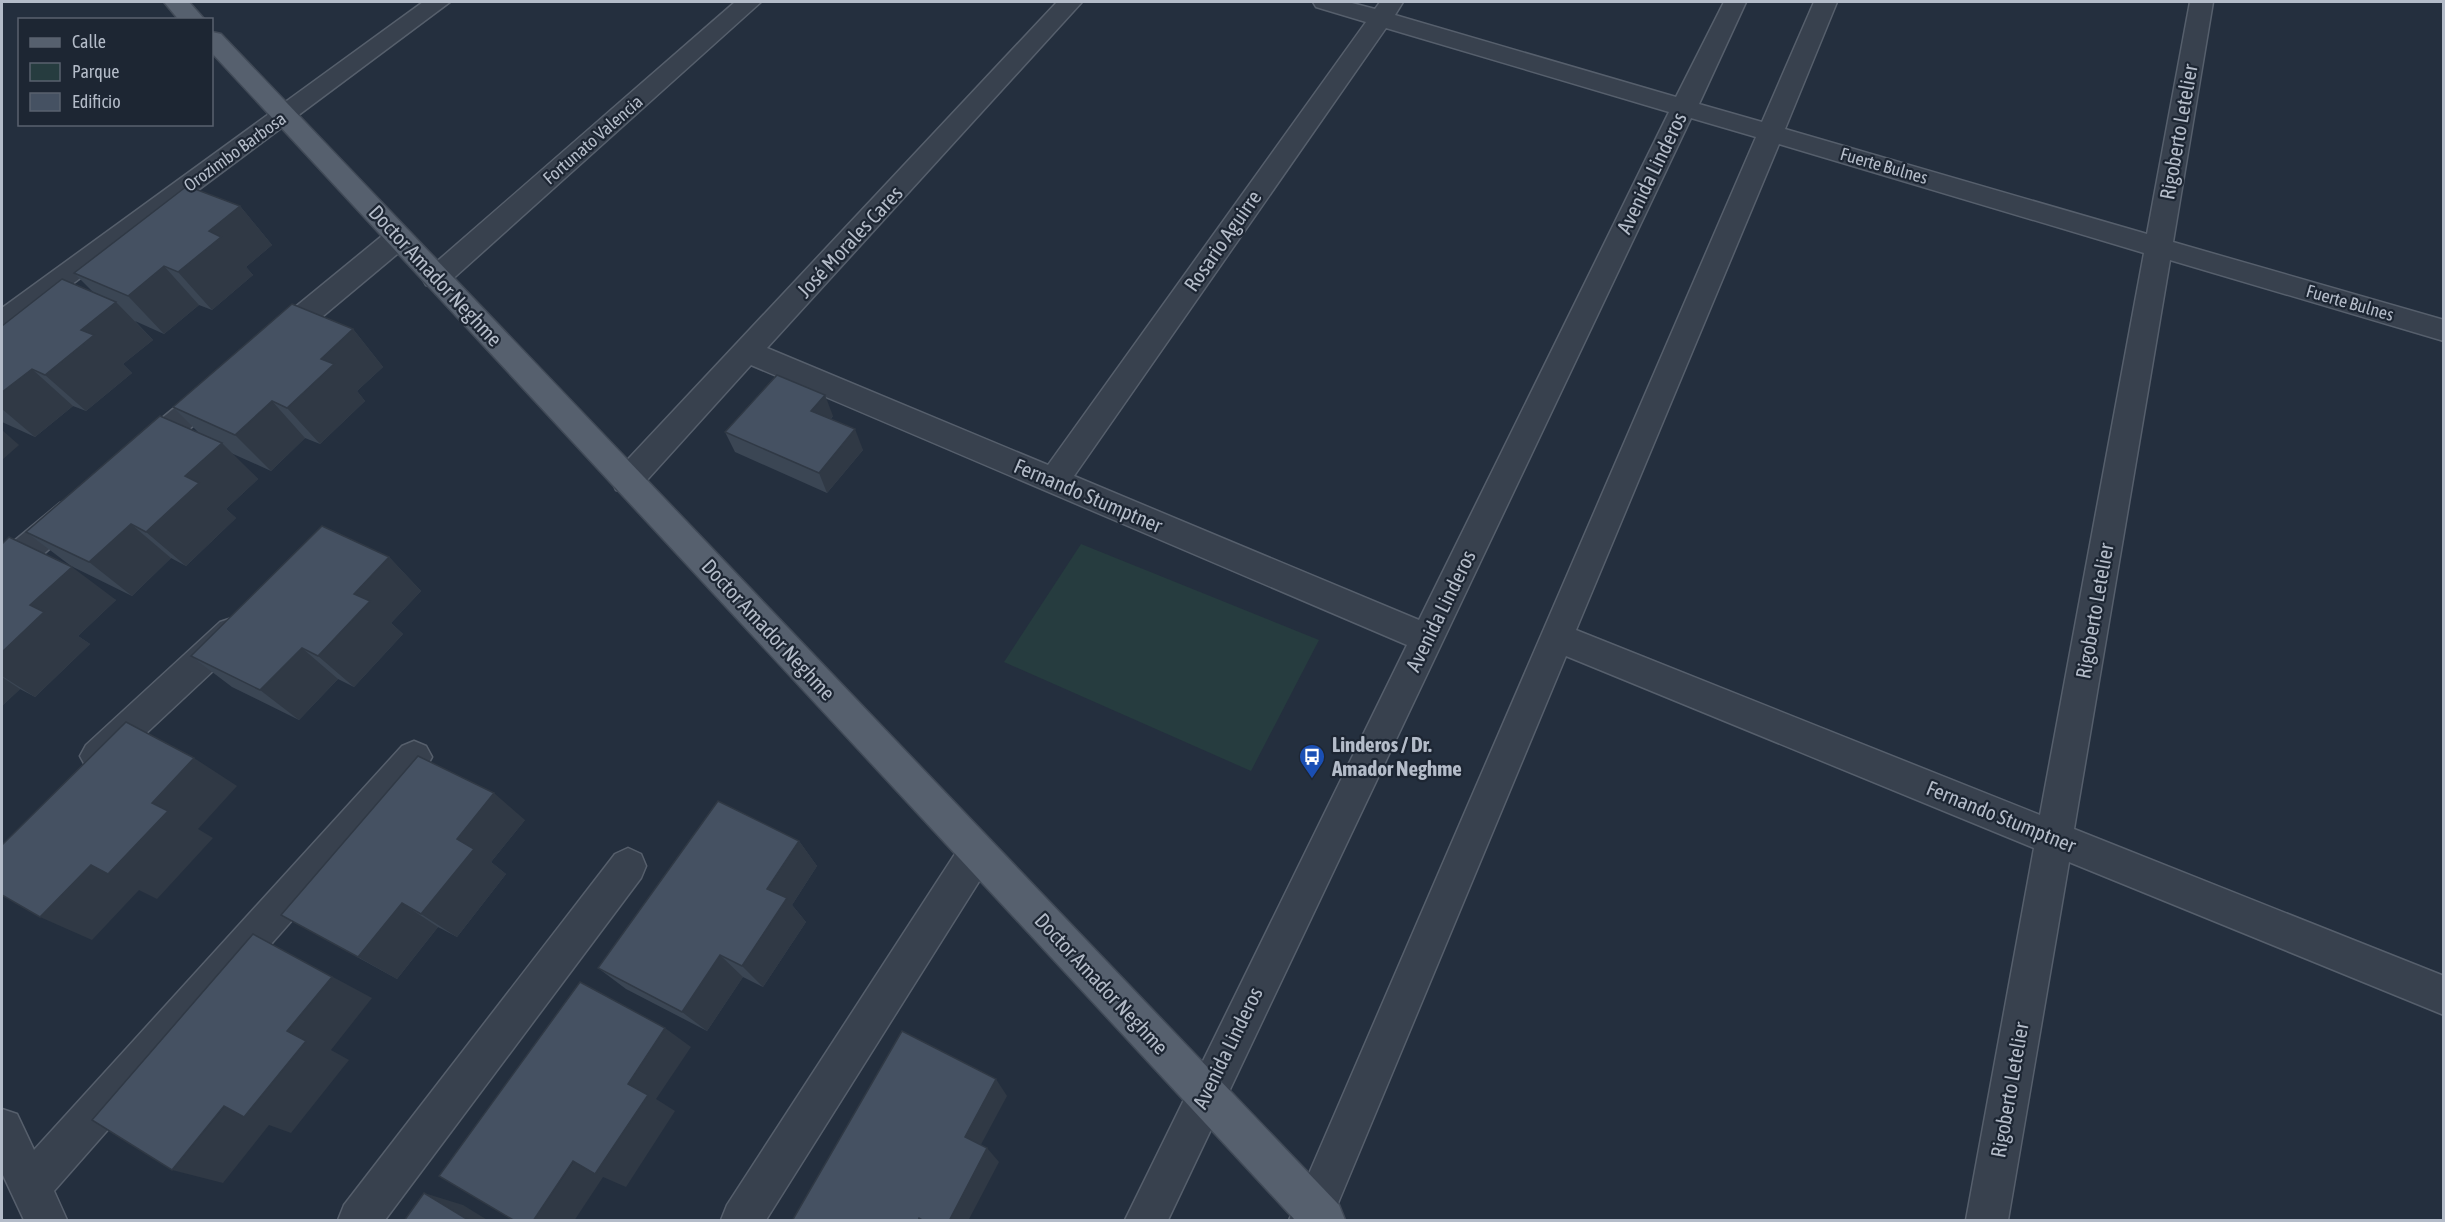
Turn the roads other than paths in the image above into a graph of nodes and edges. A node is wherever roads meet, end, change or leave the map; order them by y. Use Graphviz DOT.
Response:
graph roads {
  1 [pos="176,2"];
  2 [pos="438,2"];
  3 [pos="749,2"];
  4 [pos="1070,2"];
  5 [pos="1324,2"];
  6 [pos="1735,2"];
  7 [pos="1826,2"];
  8 [pos="2202,2"];
  9 [pos="1386,10"];
  10 [pos="191,18"];
  11 [pos="213,40"];
  12 [pos="1684,107"];
  13 [pos="284,116"];
  14 [pos="1771,133"];
  15 [pos="398,238"];
  16 [pos="2159,247"];
  17 [pos="436,278"];
  18 [pos="2,322"];
  19 [pos="2444,331"];
  20 [pos="748,352"];
  21 [pos="121,470"];
  22 [pos="627,481"];
  23 [pos="1054,481"];
  24 [pos="93,493"];
  25 [pos="2,570"];
  26 [pos="242,622"];
  27 [pos="1558,638"];
  28 [pos="1428,639"];
  29 [pos="414,757"];
  30 [pos="79,775"];
  31 [pos="2055,839"];
  32 [pos="977,852"];
  33 [pos="628,866"];
  34 [pos="2444,996"];
  35 [pos="1205,1094"];
  36 [pos="2,1132"];
  37 [pos="38,1203"];
  38 [pos="1316,1217"];
  39 [pos="359,1221"];
  40 [pos="742,1221"];
  41 [pos="1146,1221"];
  42 [pos="1987,1221"];
  1 -- 10 [label="main road"];
  2 -- 13 [label="street, Orozimbo Barbosa"];
  3 -- 17 [label="street, Fortunato Valencia"];
  4 -- 20 [label="street, José Morales Cares"];
  5 -- 9 [label="street, Fuerte Bulnes"];
  6 -- 12 [label="street, Avenida Linderos"];
  7 -- 14 [label="street"];
  8 -- 16 [label="street, Rigoberto Letelier"];
  9 -- 12 [label="street, Fuerte Bulnes"];
  9 -- 23 [label="street, Rosario Aguirre"];
  11 -- 13 [label="main road, Doctor Amador Neghme"];
  12 -- 14 [label="street, Fuerte Bulnes"];
  12 -- 28 [label="street, Avenida Linderos"];
  13 -- 15 [label="main road, Doctor Amador Neghme"];
  13 -- 18 [label="street, Orozimbo Barbosa"];
  14 -- 16 [label="street, Fuerte Bulnes"];
  14 -- 27 [label="street"];
  15 -- 17 [label="main road, Doctor Amador Neghme"];
  15 -- 21 [label="street"];
  16 -- 19 [label="street, Fuerte Bulnes"];
  16 -- 31 [label="street, Rigoberto Letelier"];
  17 -- 22 [label="main road, Doctor Amador Neghme"];
  20 -- 22 [label="street, José Morales Cares"];
  20 -- 23 [label="street, Fernando Stumptner"];
  22 -- 32 [label="main road, Doctor Amador Neghme"];
  23 -- 28 [label="street, Fernando Stumptner"];
  24 -- 25 [label="street"];
  26 -- 30 [label="street"];
  27 -- 31 [label="street, Fernando Stumptner"];
  27 -- 38 [label="street"];
  28 -- 35 [label="street, Avenida Linderos"];
  29 -- 37 [label="street"];
  31 -- 34 [label="street, Fernando Stumptner"];
  31 -- 42 [label="street, Rigoberto Letelier"];
  32 -- 35 [label="main road, Doctor Amador Neghme"];
  32 -- 40 [label="street"];
  33 -- 39 [label="street"];
  35 -- 38 [label="main road, Doctor Amador Neghme"];
  35 -- 41 [label="street, Avenida Linderos"];
  36 -- 37 [label="street"];
}
